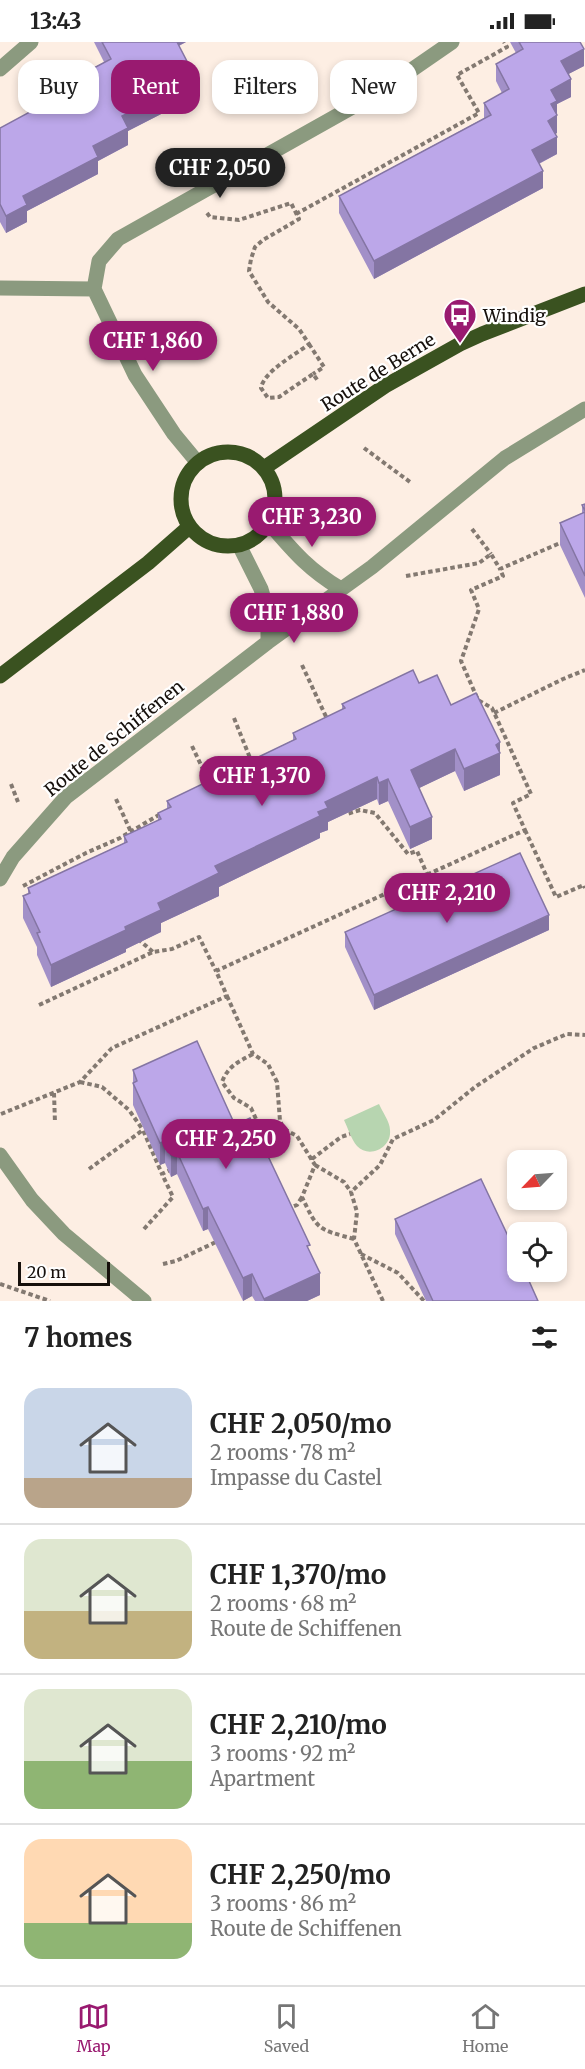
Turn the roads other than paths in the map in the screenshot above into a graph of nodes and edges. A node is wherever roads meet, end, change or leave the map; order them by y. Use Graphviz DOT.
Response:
graph roads {
  1 [pos="31,42"];
  2 [pos="447,45"];
  3 [pos="0,69"];
  4 [pos="0,288"];
  5 [pos="94,290"];
  6 [pos="585,294"];
  7 [pos="585,409"];
  8 [pos="198,463"];
  9 [pos="264,468"];
  10 [pos="269,523"];
  11 [pos="189,526"];
  12 [pos="239,545"];
  13 [pos="341,590"];
  14 [pos="268,642"];
  15 [pos="0,675"];
  16 [pos="0,879"];
  17 [pos="0,1155"];
  18 [pos="144,1301"];
  1 -- 3 [label="street"];
  2 -- 5 [label="street"];
  4 -- 5 [label="street"];
  5 -- 8 [label="street"];
  6 -- 9 [label="main road, Route de Berne"];
  7 -- 13 [label="street, Route de Schiffenen"];
  8 -- 9 [label="main road"];
  8 -- 11 [label="main road"];
  9 -- 10 [label="main road"];
  10 -- 12 [label="main road"];
  10 -- 13 [label="street"];
  11 -- 12 [label="main road"];
  11 -- 15 [label="main road"];
  12 -- 14 [label="street"];
  13 -- 14 [label="street, Route de Schiffenen"];
  14 -- 16 [label="street, Route de Schiffenen"];
  17 -- 18 [label="street"];
}
